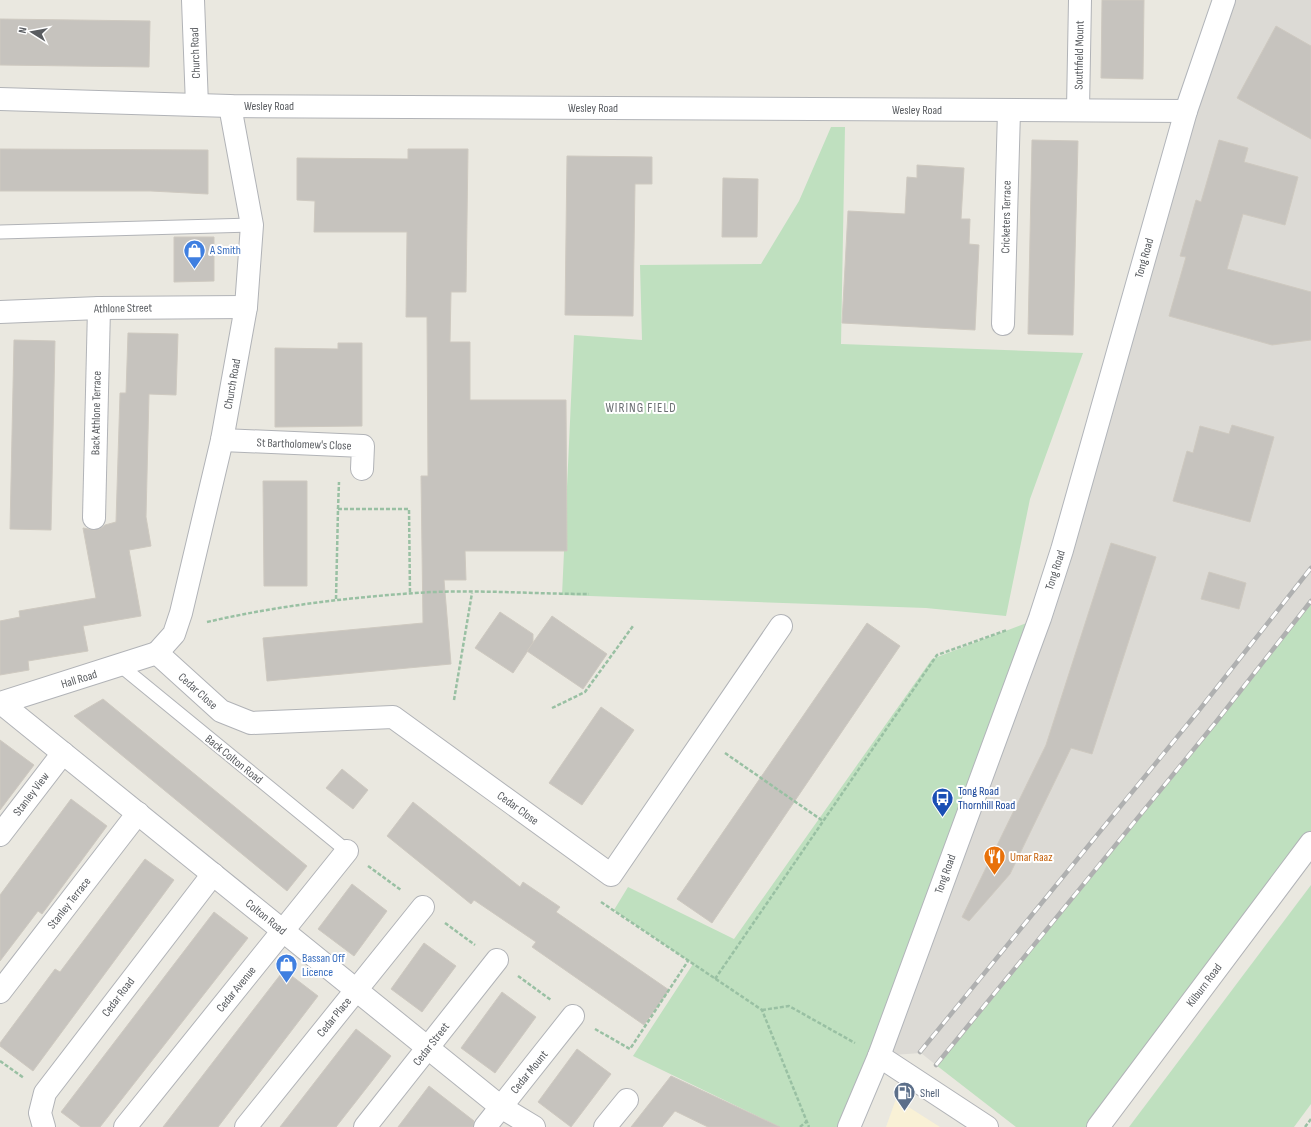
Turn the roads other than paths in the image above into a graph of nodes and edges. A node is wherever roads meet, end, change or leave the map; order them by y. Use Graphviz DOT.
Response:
graph roads {
  1 [pos="193,0"];
  2 [pos="1080,0"];
  3 [pos="1224,0"];
  4 [pos="0,99"];
  5 [pos="197,105"];
  6 [pos="230,106"];
  7 [pos="1078,109"];
  8 [pos="1009,110"];
  9 [pos="1186,110"];
  10 [pos="252,225"];
  11 [pos="0,232"];
  12 [pos="246,307"];
  13 [pos="99,308"];
  14 [pos="0,312"];
  15 [pos="1004,324"];
  16 [pos="222,440"];
  17 [pos="362,469"];
  18 [pos="94,518"];
  19 [pos="781,626"];
  20 [pos="157,654"];
  21 [pos="121,666"];
  22 [pos="0,703"];
  23 [pos="63,753"];
  24 [pos="138,813"];
  25 [pos="0,835"];
  26 [pos="1311,843"];
  27 [pos="347,851"];
  28 [pos="213,874"];
  29 [pos="424,907"];
  30 [pos="282,930"];
  31 [pos="497,960"];
  32 [pos="356,990"];
  33 [pos="0,992"];
  34 [pos="573,1016"];
  35 [pos="428,1047"];
  36 [pos="879,1056"];
  37 [pos="627,1100"];
  38 [pos="501,1107"];
  39 [pos="44,1127"];
  40 [pos="125,1127"];
  41 [pos="246,1127"];
  42 [pos="365,1127"];
  43 [pos="485,1127"];
  44 [pos="534,1127"];
  45 [pos="605,1127"];
  46 [pos="849,1127"];
  47 [pos="987,1127"];
  48 [pos="1098,1127"];
  1 -- 5 [label="street, Church Road"];
  2 -- 7 [label="street, Southfield Mount"];
  3 -- 9 [label="street, Tong Road"];
  4 -- 5 [label="street, Wesley Road"];
  5 -- 6 [label="street, Wesley Road"];
  6 -- 8 [label="street, Wesley Road"];
  6 -- 10 [label="street, Church Road"];
  7 -- 8 [label="street, Wesley Road"];
  7 -- 9 [label="street, Wesley Road"];
  8 -- 15 [label="street, Cricketers Terrace"];
  9 -- 36 [label="street, Tong Road"];
  10 -- 11 [label="lane"];
  10 -- 12 [label="street, Church Road"];
  12 -- 13 [label="street, Athlone Street"];
  12 -- 16 [label="street, Church Road"];
  13 -- 14 [label="street, Athlone Street"];
  13 -- 18 [label="street, Back Athlone Terrace"];
  16 -- 17 [label="street, St Bartholomew's Close"];
  16 -- 20 [label="street, Church Road"];
  19 -- 20 [label="street, Cedar Close"];
  20 -- 21 [label="street, Hall Road"];
  21 -- 22 [label="street, Hall Road"];
  21 -- 27 [label="lane, Back Colton Road"];
  22 -- 23 [label="street, Colton Road"];
  23 -- 24 [label="street, Colton Road"];
  23 -- 25 [label="street, Stanley View"];
  24 -- 28 [label="street, Colton Road"];
  24 -- 33 [label="street, Stanley Terrace"];
  26 -- 48 [label="street, Kilburn Road"];
  27 -- 30 [label="street, Cedar Avenue"];
  28 -- 30 [label="street, Colton Road"];
  28 -- 39 [label="street, Cedar Road"];
  29 -- 32 [label="street, Cedar Place"];
  30 -- 32 [label="street, Colton Road"];
  30 -- 40 [label="street, Cedar Avenue"];
  31 -- 35 [label="street, Cedar Street"];
  32 -- 35 [label="street, Colton Road"];
  32 -- 41 [label="street, Cedar Place"];
  34 -- 38 [label="street, Cedar Mount"];
  35 -- 38 [label="street, Colton Road"];
  35 -- 42 [label="street, Cedar Street"];
  36 -- 46 [label="street, Tong Road"];
  36 -- 47 [label="street"];
  37 -- 45 [label="street"];
  38 -- 43 [label="street, Cedar Mount"];
  38 -- 44 [label="street, Colton Road"];
}
